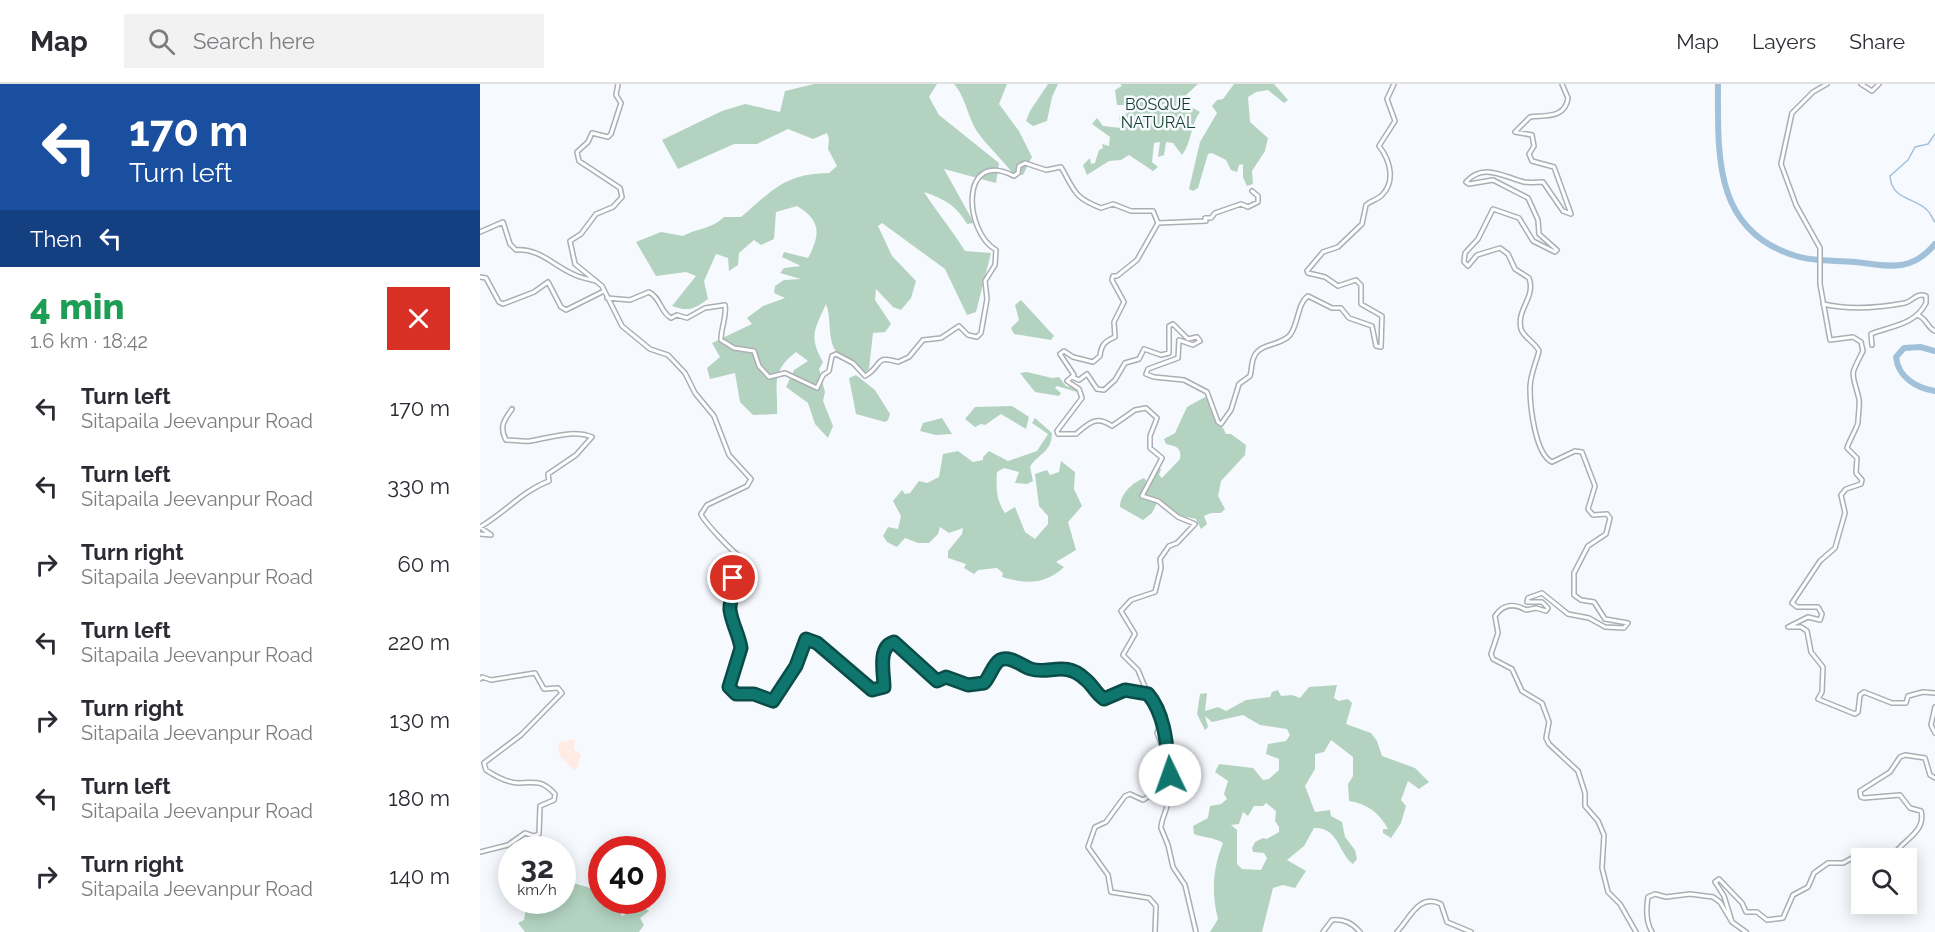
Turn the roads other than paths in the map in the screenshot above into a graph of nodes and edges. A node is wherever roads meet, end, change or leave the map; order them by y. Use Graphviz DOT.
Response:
graph roads {
  1 [pos="618,84"];
  2 [pos="1394,84"];
  3 [pos="1562,84"];
  4 [pos="1827,84"];
  5 [pos="1861,84"];
  6 [pos="1879,84"];
  7 [pos="1252,191"];
  8 [pos="1158,223"];
  9 [pos="480,232"];
  10 [pos="480,277"];
  11 [pos="598,282"];
  12 [pos="604,291"];
  13 [pos="607,298"];
  14 [pos="1823,304"];
  15 [pos="1917,315"];
  16 [pos="1935,331"];
  17 [pos="1872,345"];
  18 [pos="1072,377"];
  19 [pos="512,409"];
  20 [pos="480,527"];
  21 [pos="480,534"];
  22 [pos="480,679"];
  23 [pos="1935,693"];
  24 [pos="1148,694"];
  25 [pos="1935,707"];
  26 [pos="1160,722"];
  27 [pos="1935,733"];
  28 [pos="1935,778"];
  29 [pos="1898,848"];
  30 [pos="480,852"];
  31 [pos="1851,858"];
  32 [pos="1732,922"];
  33 [pos="1155,932"];
  34 [pos="1196,932"];
  35 [pos="1323,932"];
  36 [pos="1360,932"];
  37 [pos="1397,932"];
  38 [pos="1471,932"];
  39 [pos="1636,932"];
  40 [pos="1652,932"];
  41 [pos="1746,932"];
  1 -- 11 [label="street"];
  2 -- 18 [label="street"];
  3 -- 39 [label="street"];
  4 -- 14 [label="street"];
  5 -- 6 [label="street"];
  7 -- 8 [label="street"];
  8 -- 13 [label="street"];
  8 -- 18 [label="street"];
  9 -- 11 [label="street"];
  10 -- 12 [label="street"];
  11 -- 12 [label="street"];
  12 -- 13 [label="street"];
  13 -- 24 [label="street"];
  14 -- 15 [label="street"];
  14 -- 23 [label="street"];
  15 -- 16 [label="street"];
  15 -- 17 [label="street"];
  18 -- 24 [label="street"];
  19 -- 20 [label="street"];
  20 -- 21 [label="street"];
  22 -- 30 [label="street"];
  24 -- 26 [label="street"];
  25 -- 27 [label="street"];
  26 -- 33 [label="street"];
  26 -- 34 [label="street"];
  28 -- 29 [label="street"];
  31 -- 32 [label="street"];
  32 -- 40 [label="street"];
  32 -- 41 [label="street"];
  35 -- 36 [label="street"];
  37 -- 38 [label="street"];
}
